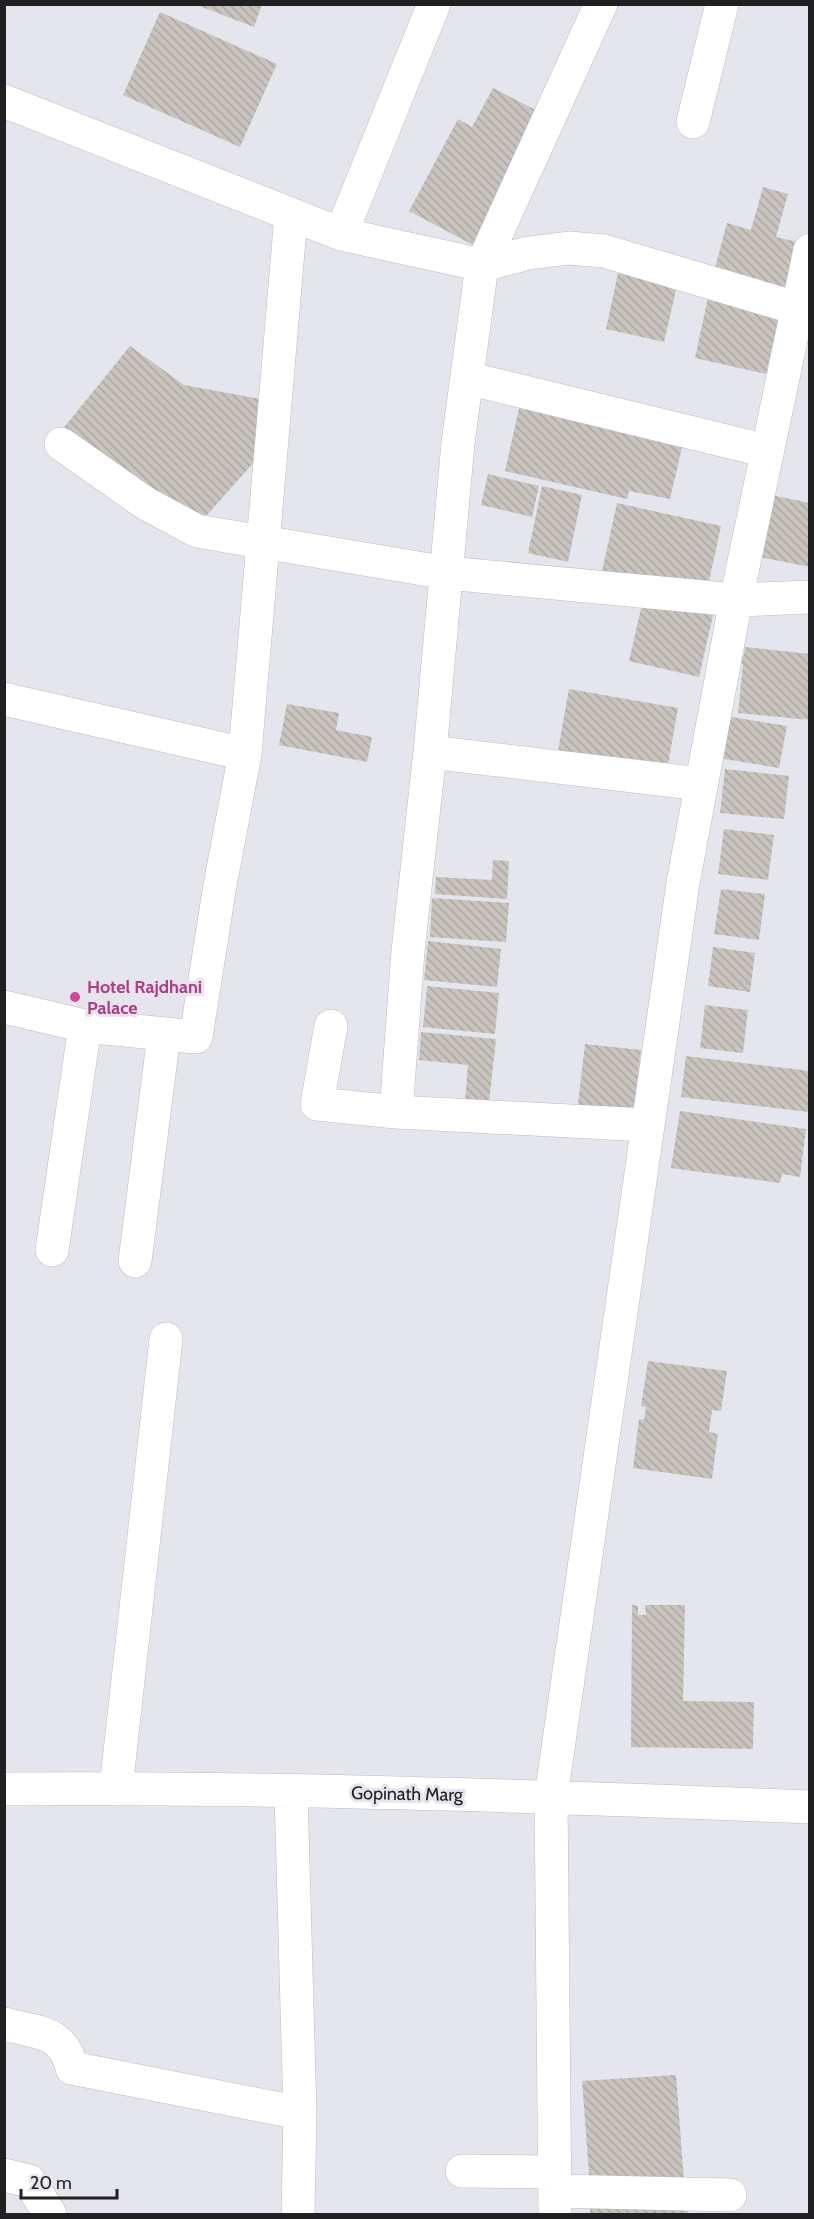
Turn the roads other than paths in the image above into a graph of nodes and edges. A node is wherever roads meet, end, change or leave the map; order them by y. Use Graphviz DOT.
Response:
graph roads {
  1 [pos="434,4"];
  2 [pos="601,4"];
  3 [pos="722,4"];
  4 [pos="4,101"];
  5 [pos="693,122"];
  6 [pos="291,216"];
  7 [pos="341,234"];
  8 [pos="810,250"];
  9 [pos="482,265"];
  10 [pos="796,308"];
  11 [pos="467,378"];
  12 [pos="61,444"];
  13 [pos="766,451"];
  14 [pos="262,542"];
  15 [pos="447,573"];
  16 [pos="810,597"];
  17 [pos="736,600"];
  18 [pos="4,699"];
  19 [pos="430,752"];
  20 [pos="245,754"];
  21 [pos="701,784"];
  22 [pos="4,1007"];
  23 [pos="85,1026"];
  24 [pos="331,1026"];
  25 [pos="164,1035"];
  26 [pos="396,1112"];
  27 [pos="646,1125"];
  28 [pos="52,1250"];
  29 [pos="135,1261"];
  30 [pos="166,1339"];
  31 [pos="116,1788"];
  32 [pos="4,1789"];
  33 [pos="291,1792"];
  34 [pos="551,1797"];
  35 [pos="810,1807"];
  36 [pos="4,2024"];
  37 [pos="300,2113"];
  38 [pos="462,2171"];
  39 [pos="4,2175"];
  40 [pos="555,2193"];
  41 [pos="730,2195"];
  42 [pos="50,2214"];
  43 [pos="298,2214"];
  1 -- 7 [label="street"];
  2 -- 9 [label="street"];
  3 -- 5 [label="street"];
  4 -- 6 [label="street"];
  6 -- 7 [label="street"];
  6 -- 14 [label="street"];
  7 -- 9 [label="street"];
  8 -- 10 [label="street"];
  9 -- 10 [label="street"];
  9 -- 11 [label="street"];
  10 -- 13 [label="street"];
  11 -- 13 [label="street"];
  11 -- 15 [label="street"];
  12 -- 14 [label="street"];
  13 -- 17 [label="street"];
  14 -- 15 [label="street"];
  14 -- 20 [label="street"];
  15 -- 17 [label="street"];
  15 -- 19 [label="street"];
  16 -- 17 [label="street"];
  17 -- 21 [label="street"];
  18 -- 20 [label="street"];
  19 -- 21 [label="street"];
  19 -- 26 [label="street"];
  20 -- 25 [label="street"];
  21 -- 27 [label="street"];
  22 -- 23 [label="street"];
  23 -- 25 [label="street"];
  23 -- 28 [label="street"];
  24 -- 26 [label="street"];
  25 -- 29 [label="street"];
  26 -- 27 [label="street"];
  27 -- 34 [label="street"];
  30 -- 31 [label="street"];
  31 -- 32 [label="street, Gopinath Marg"];
  31 -- 33 [label="street, Gopinath Marg"];
  33 -- 34 [label="street, Gopinath Marg"];
  33 -- 37 [label="street"];
  34 -- 35 [label="street, Gopinath Marg"];
  34 -- 40 [label="street"];
  36 -- 37 [label="street"];
  37 -- 43 [label="street"];
  38 -- 40 [label="street"];
  39 -- 42 [label="street"];
  40 -- 41 [label="street"];
}
